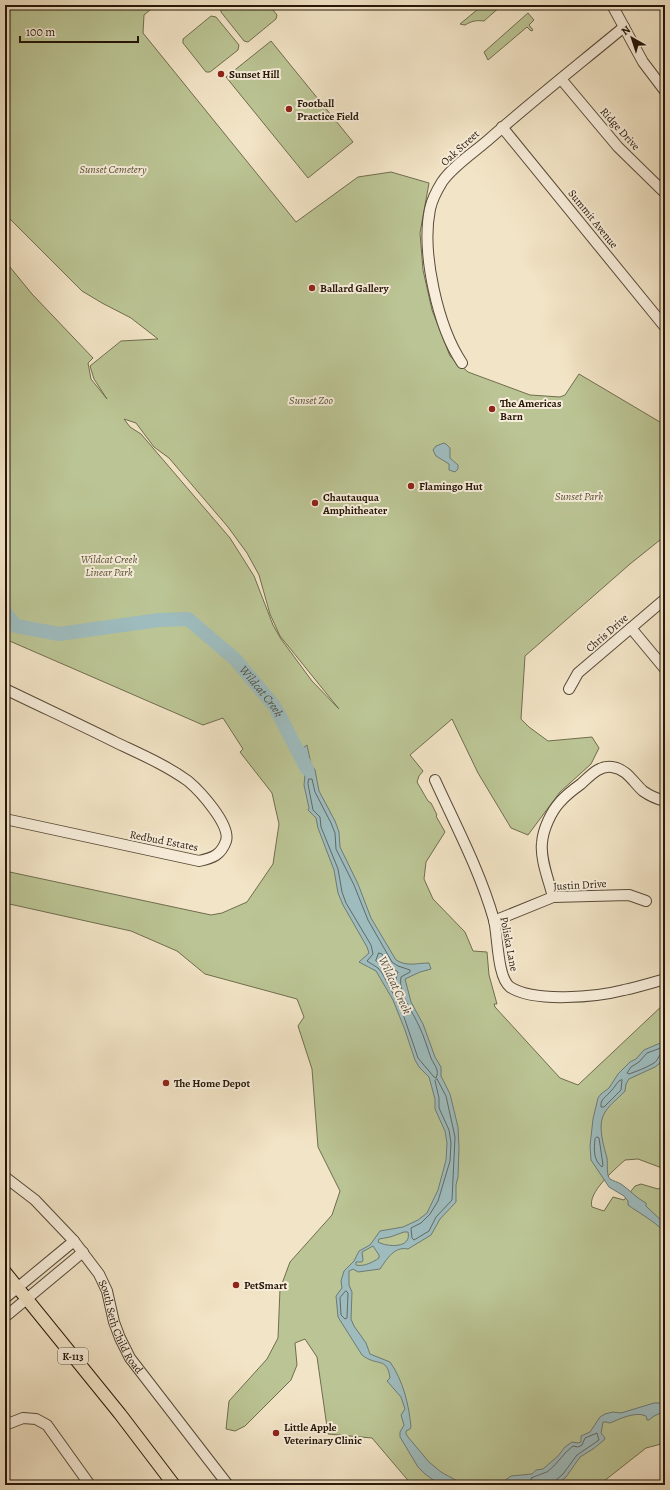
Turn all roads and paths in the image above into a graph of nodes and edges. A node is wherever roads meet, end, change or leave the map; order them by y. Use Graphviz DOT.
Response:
graph roads {
  1 [pos="612,5"];
  2 [pos="624,26"];
  3 [pos="561,79"];
  4 [pos="665,91"];
  5 [pos="502,127"];
  6 [pos="665,193"];
  7 [pos="665,327"];
  8 [pos="462,363"];
  9 [pos="665,599"];
  10 [pos="631,628"];
  11 [pos="665,669"];
  12 [pos="5,689"];
  13 [pos="569,689"];
  14 [pos="435,780"];
  15 [pos="665,801"];
  16 [pos="5,819"];
  17 [pos="553,897"];
  18 [pos="646,901"];
  19 [pos="494,921"];
  20 [pos="665,979"];
  21 [pos="5,1177"];
  22 [pos="74,1241"];
  23 [pos="83,1252"];
  24 [pos="5,1272"];
  25 [pos="18,1287"];
  26 [pos="5,1298"];
  27 [pos="27,1299"];
  28 [pos="5,1317"];
  29 [pos="5,1425"];
  30 [pos="90,1485"];
  31 [pos="174,1485"];
  32 [pos="228,1485"];
  1 -- 2 [label="street"];
  2 -- 3 [label="street, Oak Street"];
  2 -- 4 [label="street"];
  3 -- 5 [label="street, Oak Street"];
  3 -- 6 [label="street, Ridge Drive"];
  5 -- 7 [label="street, Summit Avenue"];
  5 -- 8 [label="street, Oak Street"];
  9 -- 10 [label="street, Chris Drive"];
  10 -- 11 [label="street"];
  10 -- 13 [label="street, Chris Drive"];
  12 -- 16 [label="street, Redbud Estates"];
  14 -- 19 [label="street, Poliska Lane"];
  15 -- 17 [label="street"];
  17 -- 18 [label="street, Justin Drive"];
  17 -- 19 [label="street, Justin Drive"];
  19 -- 20 [label="street, Poliska Lane"];
  21 -- 22 [label="street, South Seth Child Road"];
  22 -- 23 [label="street, South Seth Child Road"];
  22 -- 25 [label="street"];
  23 -- 27 [label="street"];
  23 -- 32 [label="street, South Seth Child Road"];
  24 -- 25 [label="main road, K-113"];
  25 -- 26 [label="street"];
  25 -- 27 [label="main road, K-113"];
  27 -- 28 [label="street"];
  27 -- 31 [label="main road, K-113"];
  29 -- 30 [label="street"];
}
